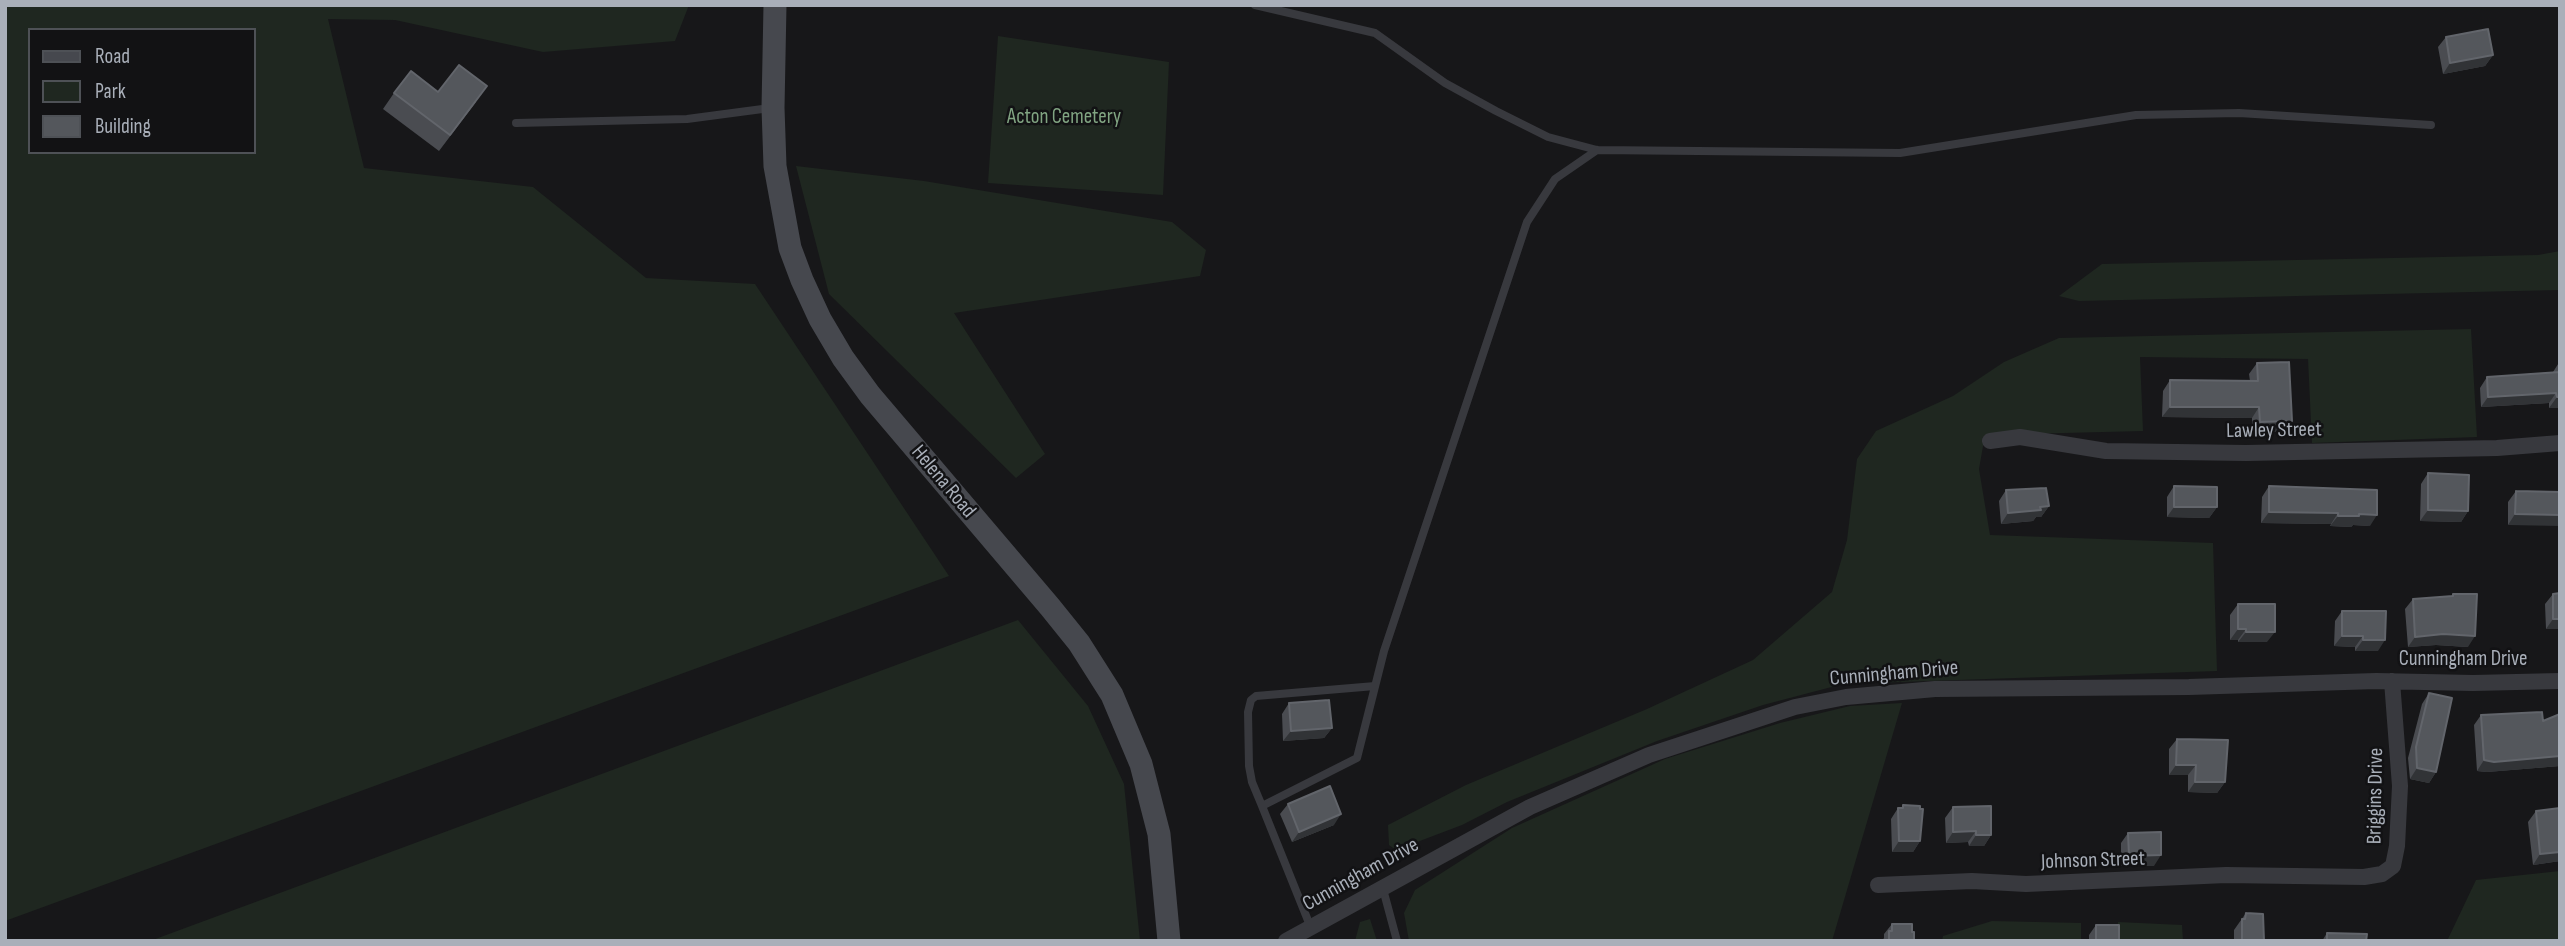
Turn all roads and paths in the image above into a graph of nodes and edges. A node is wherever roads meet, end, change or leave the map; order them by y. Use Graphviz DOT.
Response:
graph roads {
  1 [pos="775,5"];
  2 [pos="1255,5"];
  3 [pos="773,108"];
  4 [pos="516,123"];
  5 [pos="2431,125"];
  6 [pos="1597,150"];
  7 [pos="1990,441"];
  8 [pos="2560,443"];
  9 [pos="2392,681"];
  10 [pos="2560,681"];
  11 [pos="1375,686"];
  12 [pos="1262,806"];
  13 [pos="2309,876"];
  14 [pos="1878,885"];
  15 [pos="1383,889"];
  16 [pos="1311,928"];
  17 [pos="1169,941"];
  18 [pos="1286,941"];
  19 [pos="1397,941"];
  1 -- 3 [label="main road, Helena Road"];
  2 -- 6 [label="lane"];
  3 -- 4 [label="lane"];
  3 -- 17 [label="main road, Helena Road"];
  5 -- 6 [label="lane"];
  6 -- 11 [label="lane"];
  7 -- 8 [label="street, Lawley Street"];
  9 -- 10 [label="street, Cunningham Drive"];
  9 -- 13 [label="street, Briggins Drive"];
  9 -- 15 [label="street, Cunningham Drive"];
  11 -- 12 [label="lane"];
  11 -- 12 [label="lane"];
  12 -- 16 [label="lane"];
  13 -- 14 [label="street, Johnson Street"];
  15 -- 16 [label="street, Cunningham Drive"];
  15 -- 19 [label="lane"];
  16 -- 18 [label="street, Cunningham Drive"];
}
